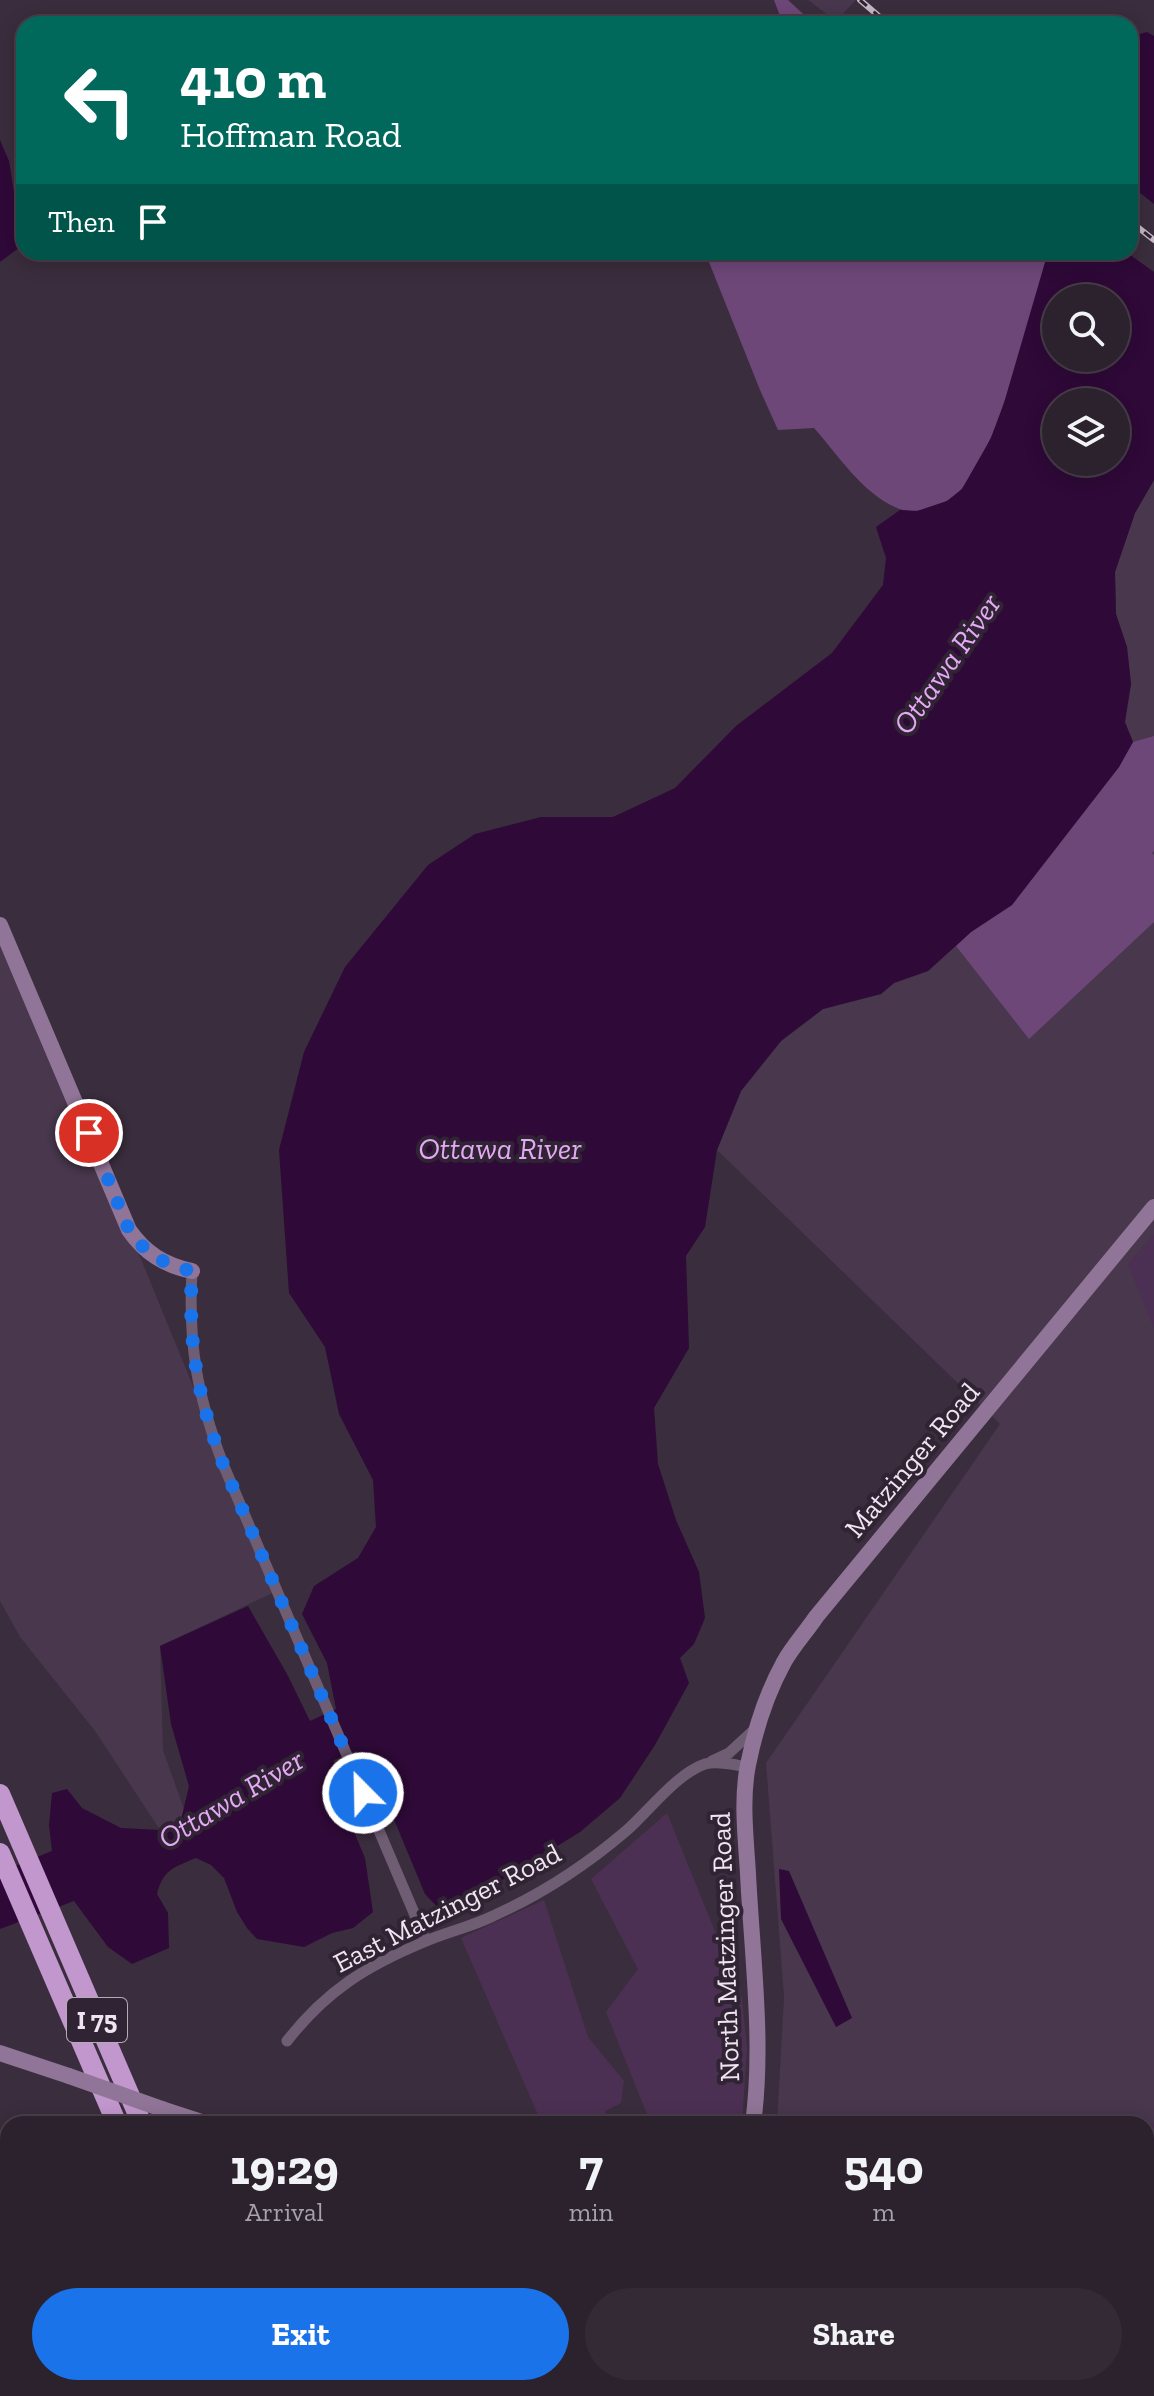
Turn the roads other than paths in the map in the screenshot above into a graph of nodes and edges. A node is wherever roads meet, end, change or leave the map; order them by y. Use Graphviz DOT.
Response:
graph roads {
  1 [pos="0,925"];
  2 [pos="1154,1207"];
  3 [pos="192,1271"];
  4 [pos="758,1725"];
  5 [pos="707,1763"];
  6 [pos="747,1767"];
  7 [pos="0,1794"];
  8 [pos="2,1859"];
  9 [pos="426,1941"];
  10 [pos="287,2041"];
  11 [pos="0,2053"];
  12 [pos="114,2116"];
  13 [pos="139,2116"];
  14 [pos="183,2116"];
  15 [pos="754,2116"];
  1 -- 3 [label="street"];
  2 -- 4 [label="street, Matzinger Road"];
  3 -- 9 [label="street"];
  4 -- 5 [label="street, East Matzinger Road"];
  4 -- 6 [label="street, Matzinger Road"];
  5 -- 6 [label="street"];
  5 -- 9 [label="street, East Matzinger Road"];
  6 -- 15 [label="street, North Matzinger Road"];
  7 -- 13 [label="highway, I 75"];
  8 -- 12 [label="highway, I 75"];
  9 -- 10 [label="street, East Matzinger Road"];
  11 -- 14 [label="street, bridge"];
}
